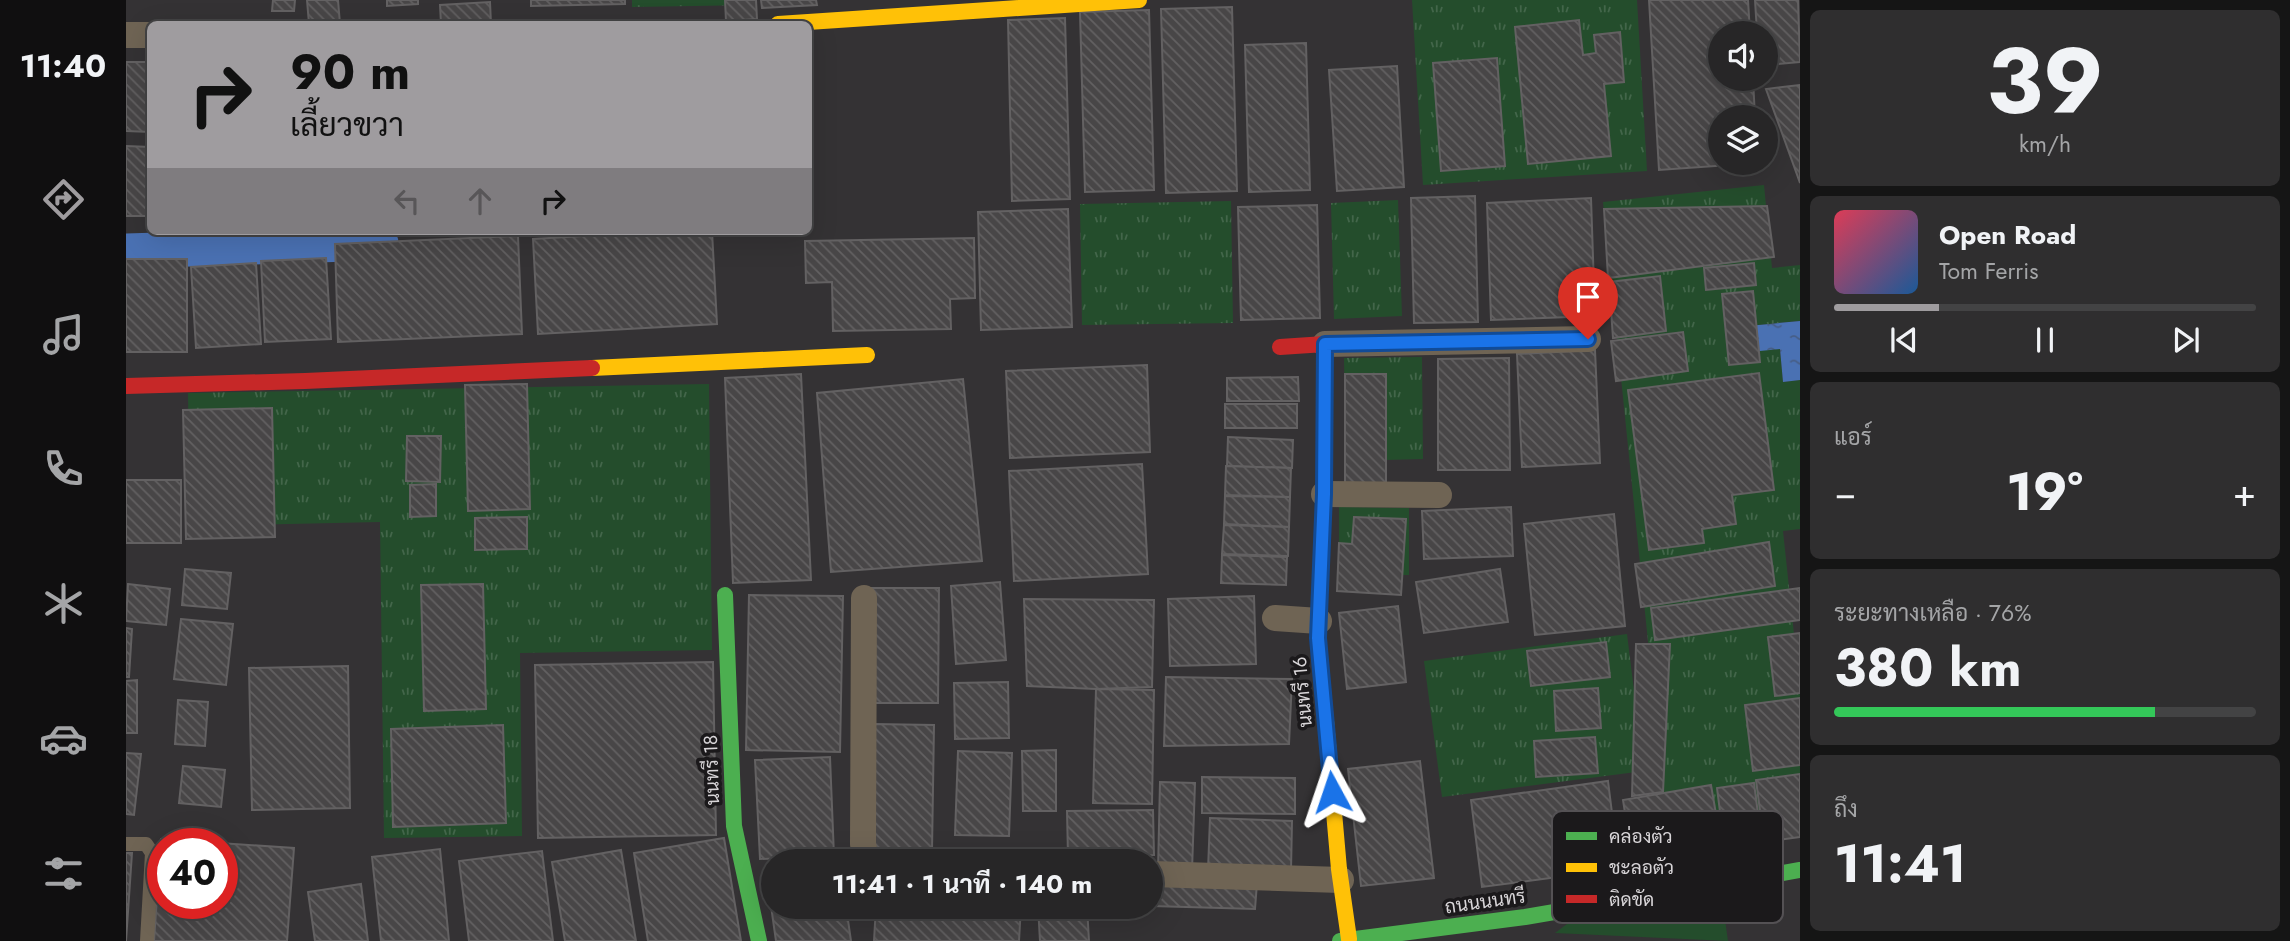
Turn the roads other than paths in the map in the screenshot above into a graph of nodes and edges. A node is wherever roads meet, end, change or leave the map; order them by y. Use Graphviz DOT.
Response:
graph roads {
  1 [pos="1139,0"];
  2 [pos="812,22"];
  3 [pos="126,35"];
  4 [pos="147,35"];
  5 [pos="1588,339"];
  6 [pos="1280,347"];
  7 [pos="1324,349"];
  8 [pos="867,355"];
  9 [pos="126,386"];
  10 [pos="1324,494"];
  11 [pos="1439,495"];
  12 [pos="725,595"];
  13 [pos="864,598"];
  14 [pos="1275,618"];
  15 [pos="1319,621"];
  16 [pos="126,844"];
  17 [pos="864,849"];
  18 [pos="1163,874"];
  19 [pos="1341,880"];
  20 [pos="1552,923"];
  21 [pos="1524,929"];
  22 [pos="1345,940"];
  23 [pos="147,941"];
  24 [pos="759,941"];
  1 -- 2 [label="street"];
  3 -- 4 [label="street"];
  5 -- 7 [label="street"];
  6 -- 7 [label="street"];
  7 -- 10 [label="street, นนทรี 16"];
  8 -- 9 [label="street"];
  10 -- 11 [label="street"];
  10 -- 15 [label="street, นนทรี 16"];
  12 -- 24 [label="street, นนทรี 18"];
  13 -- 17 [label="street"];
  14 -- 15 [label="street"];
  15 -- 19 [label="street, นนทรี 16"];
  16 -- 23 [label="lane"];
  18 -- 19 [label="street"];
  19 -- 22 [label="street, นนทรี 16"];
  20 -- 21 [label="street, ถนนนนทรี"];
  21 -- 22 [label="street, ถนนนนทรี"];
}
